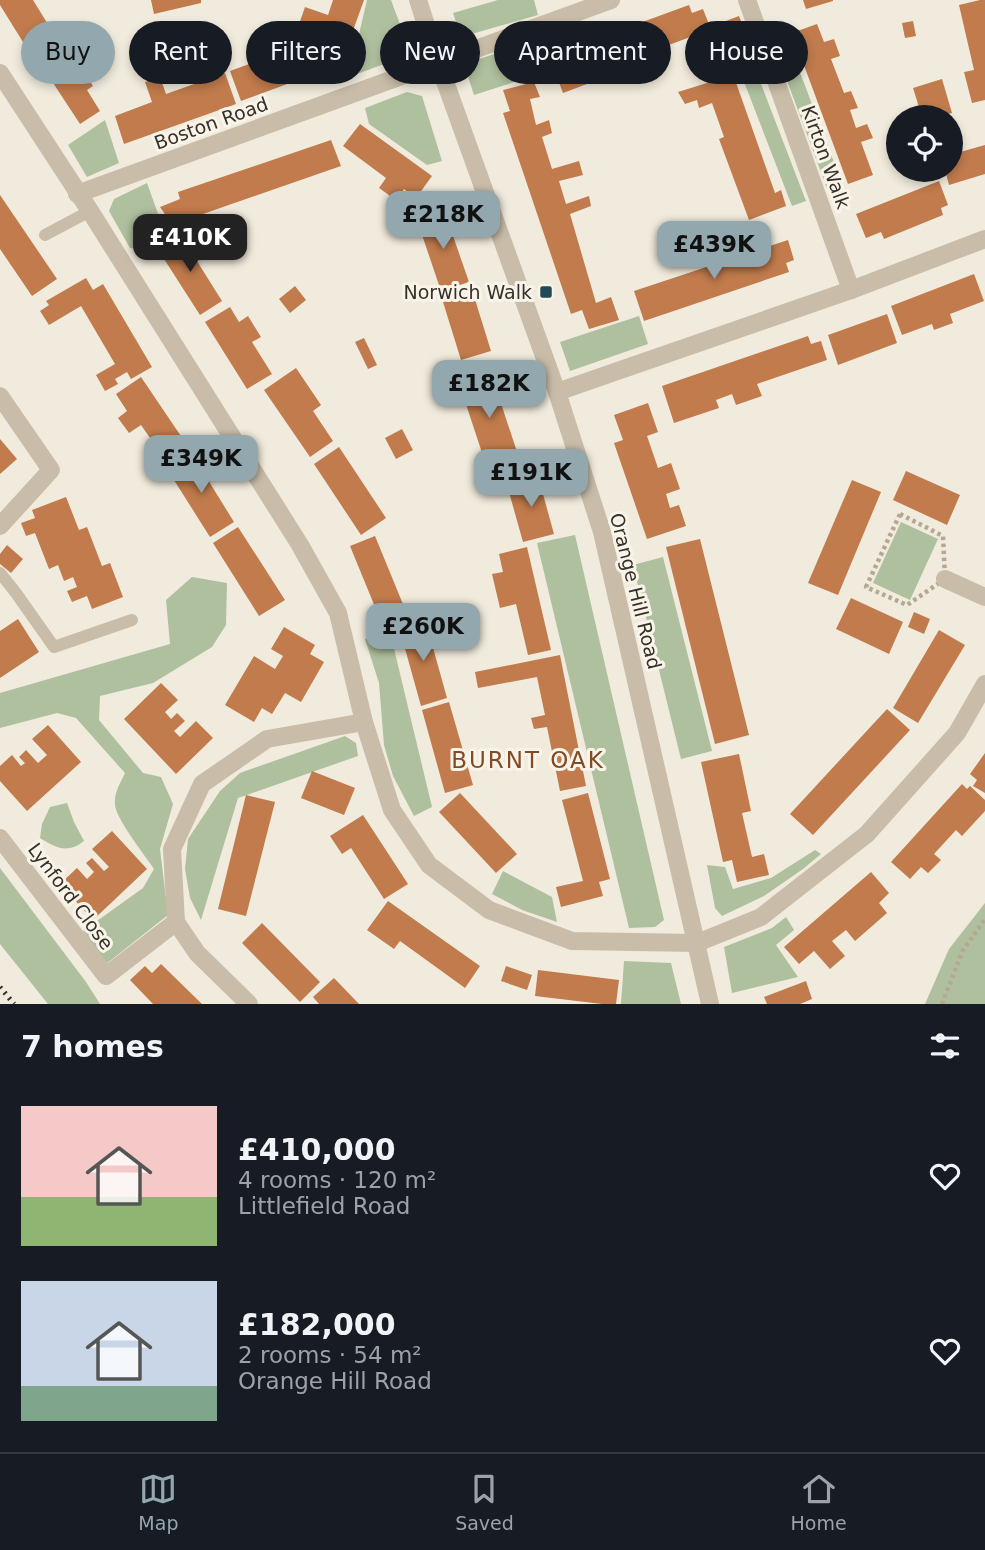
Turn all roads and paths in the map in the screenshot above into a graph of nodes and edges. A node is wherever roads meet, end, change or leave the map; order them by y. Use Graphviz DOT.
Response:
graph roads {
  1 [pos="418,0"];
  2 [pos="611,0"];
  3 [pos="747,0"];
  4 [pos="425,21"];
  5 [pos="480,47"];
  6 [pos="0,74"];
  7 [pos="380,83"];
  8 [pos="446,84"];
  9 [pos="77,194"];
  10 [pos="90,211"];
  11 [pos="45,235"];
  12 [pos="985,239"];
  13 [pos="851,290"];
  14 [pos="557,392"];
  15 [pos="0,396"];
  16 [pos="0,526"];
  17 [pos="0,573"];
  18 [pos="945,579"];
  19 [pos="985,597"];
  20 [pos="132,620"];
  21 [pos="985,684"];
  22 [pos="364,722"];
  23 [pos="0,838"];
  24 [pos="985,919"];
  25 [pos="176,922"];
  26 [pos="697,943"];
  27 [pos="249,1004"];
  28 [pos="710,1004"];
  29 [pos="942,1004"];
  1 -- 4 [label="street, Orange Hill Road"];
  2 -- 5 [label="street, Boston Road"];
  3 -- 13 [label="street, Kirton Walk"];
  6 -- 9 [label="street"];
  7 -- 9 [label="street, Boston Road"];
  8 -- 14 [label="street, Orange Hill Road"];
  9 -- 10 [label="street"];
  10 -- 11 [label="lane"];
  10 -- 22 [label="street"];
  12 -- 13 [label="street"];
  13 -- 14 [label="street"];
  14 -- 26 [label="street, Orange Hill Road"];
  15 -- 16 [label="street"];
  17 -- 20 [label="lane"];
  18 -- 18 [label="path"];
  18 -- 19 [label="street"];
  21 -- 26 [label="street"];
  22 -- 25 [label="street"];
  22 -- 26 [label="street"];
  23 -- 25 [label="street, Lynford Close"];
  24 -- 29 [label="path"];
  25 -- 27 [label="street"];
  26 -- 28 [label="street, Orange Hill Road"];
}
